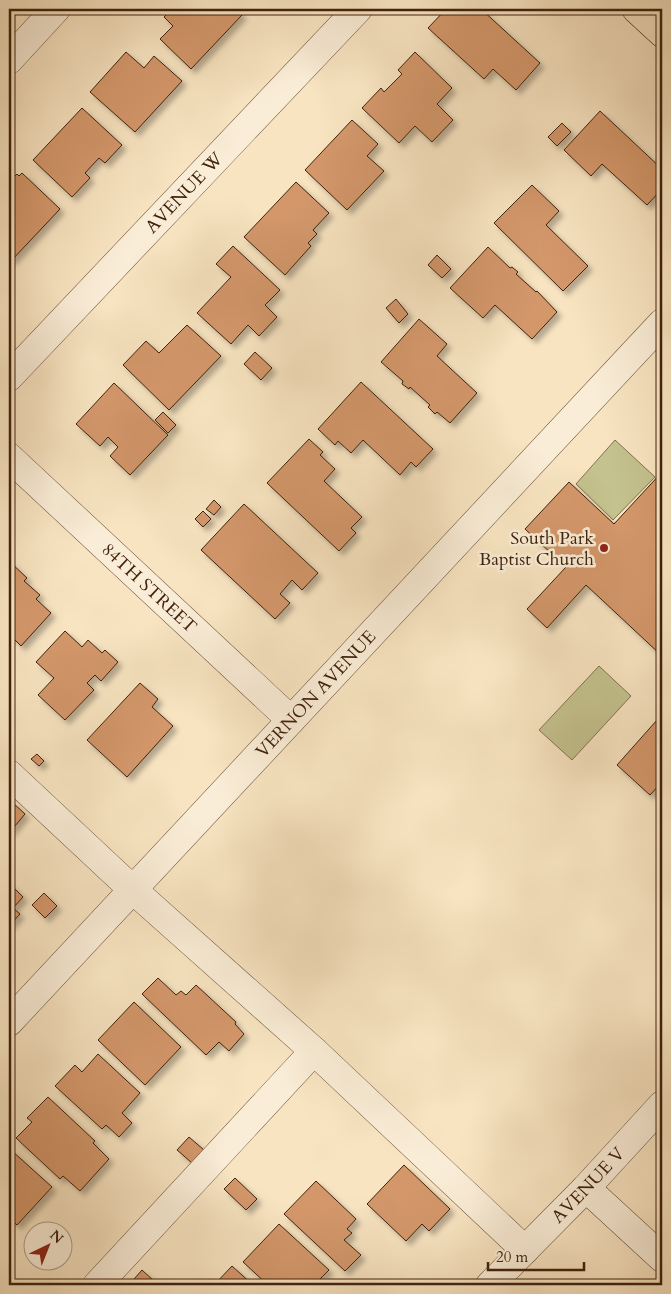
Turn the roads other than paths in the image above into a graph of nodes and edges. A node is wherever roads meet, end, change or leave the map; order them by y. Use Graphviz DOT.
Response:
graph roads {
  1 [pos="56,9"];
  2 [pos="358,9"];
  3 [pos="9,60"];
  4 [pos="662,323"];
  5 [pos="9,377"];
  6 [pos="9,457"];
  7 [pos="291,720"];
  8 [pos="9,774"];
  9 [pos="132,889"];
  10 [pos="9,1022"];
  11 [pos="314,1051"];
  12 [pos="662,1105"];
  13 [pos="586,1188"];
  14 [pos="525,1250"];
  15 [pos="662,1258"];
  16 [pos="97,1285"];
  17 [pos="490,1285"];
  1 -- 3 [label="street"];
  2 -- 5 [label="street, AVENUE W"];
  4 -- 7 [label="street, VERNON AVENUE"];
  6 -- 7 [label="street, 84TH STREET"];
  7 -- 9 [label="street, VERNON AVENUE"];
  8 -- 9 [label="street"];
  9 -- 10 [label="street, VERNON AVENUE"];
  9 -- 11 [label="street"];
  11 -- 14 [label="street"];
  11 -- 16 [label="street"];
  12 -- 13 [label="street, AVENUE V"];
  13 -- 14 [label="street, AVENUE V"];
  13 -- 15 [label="street"];
  14 -- 17 [label="street, AVENUE V"];
}
